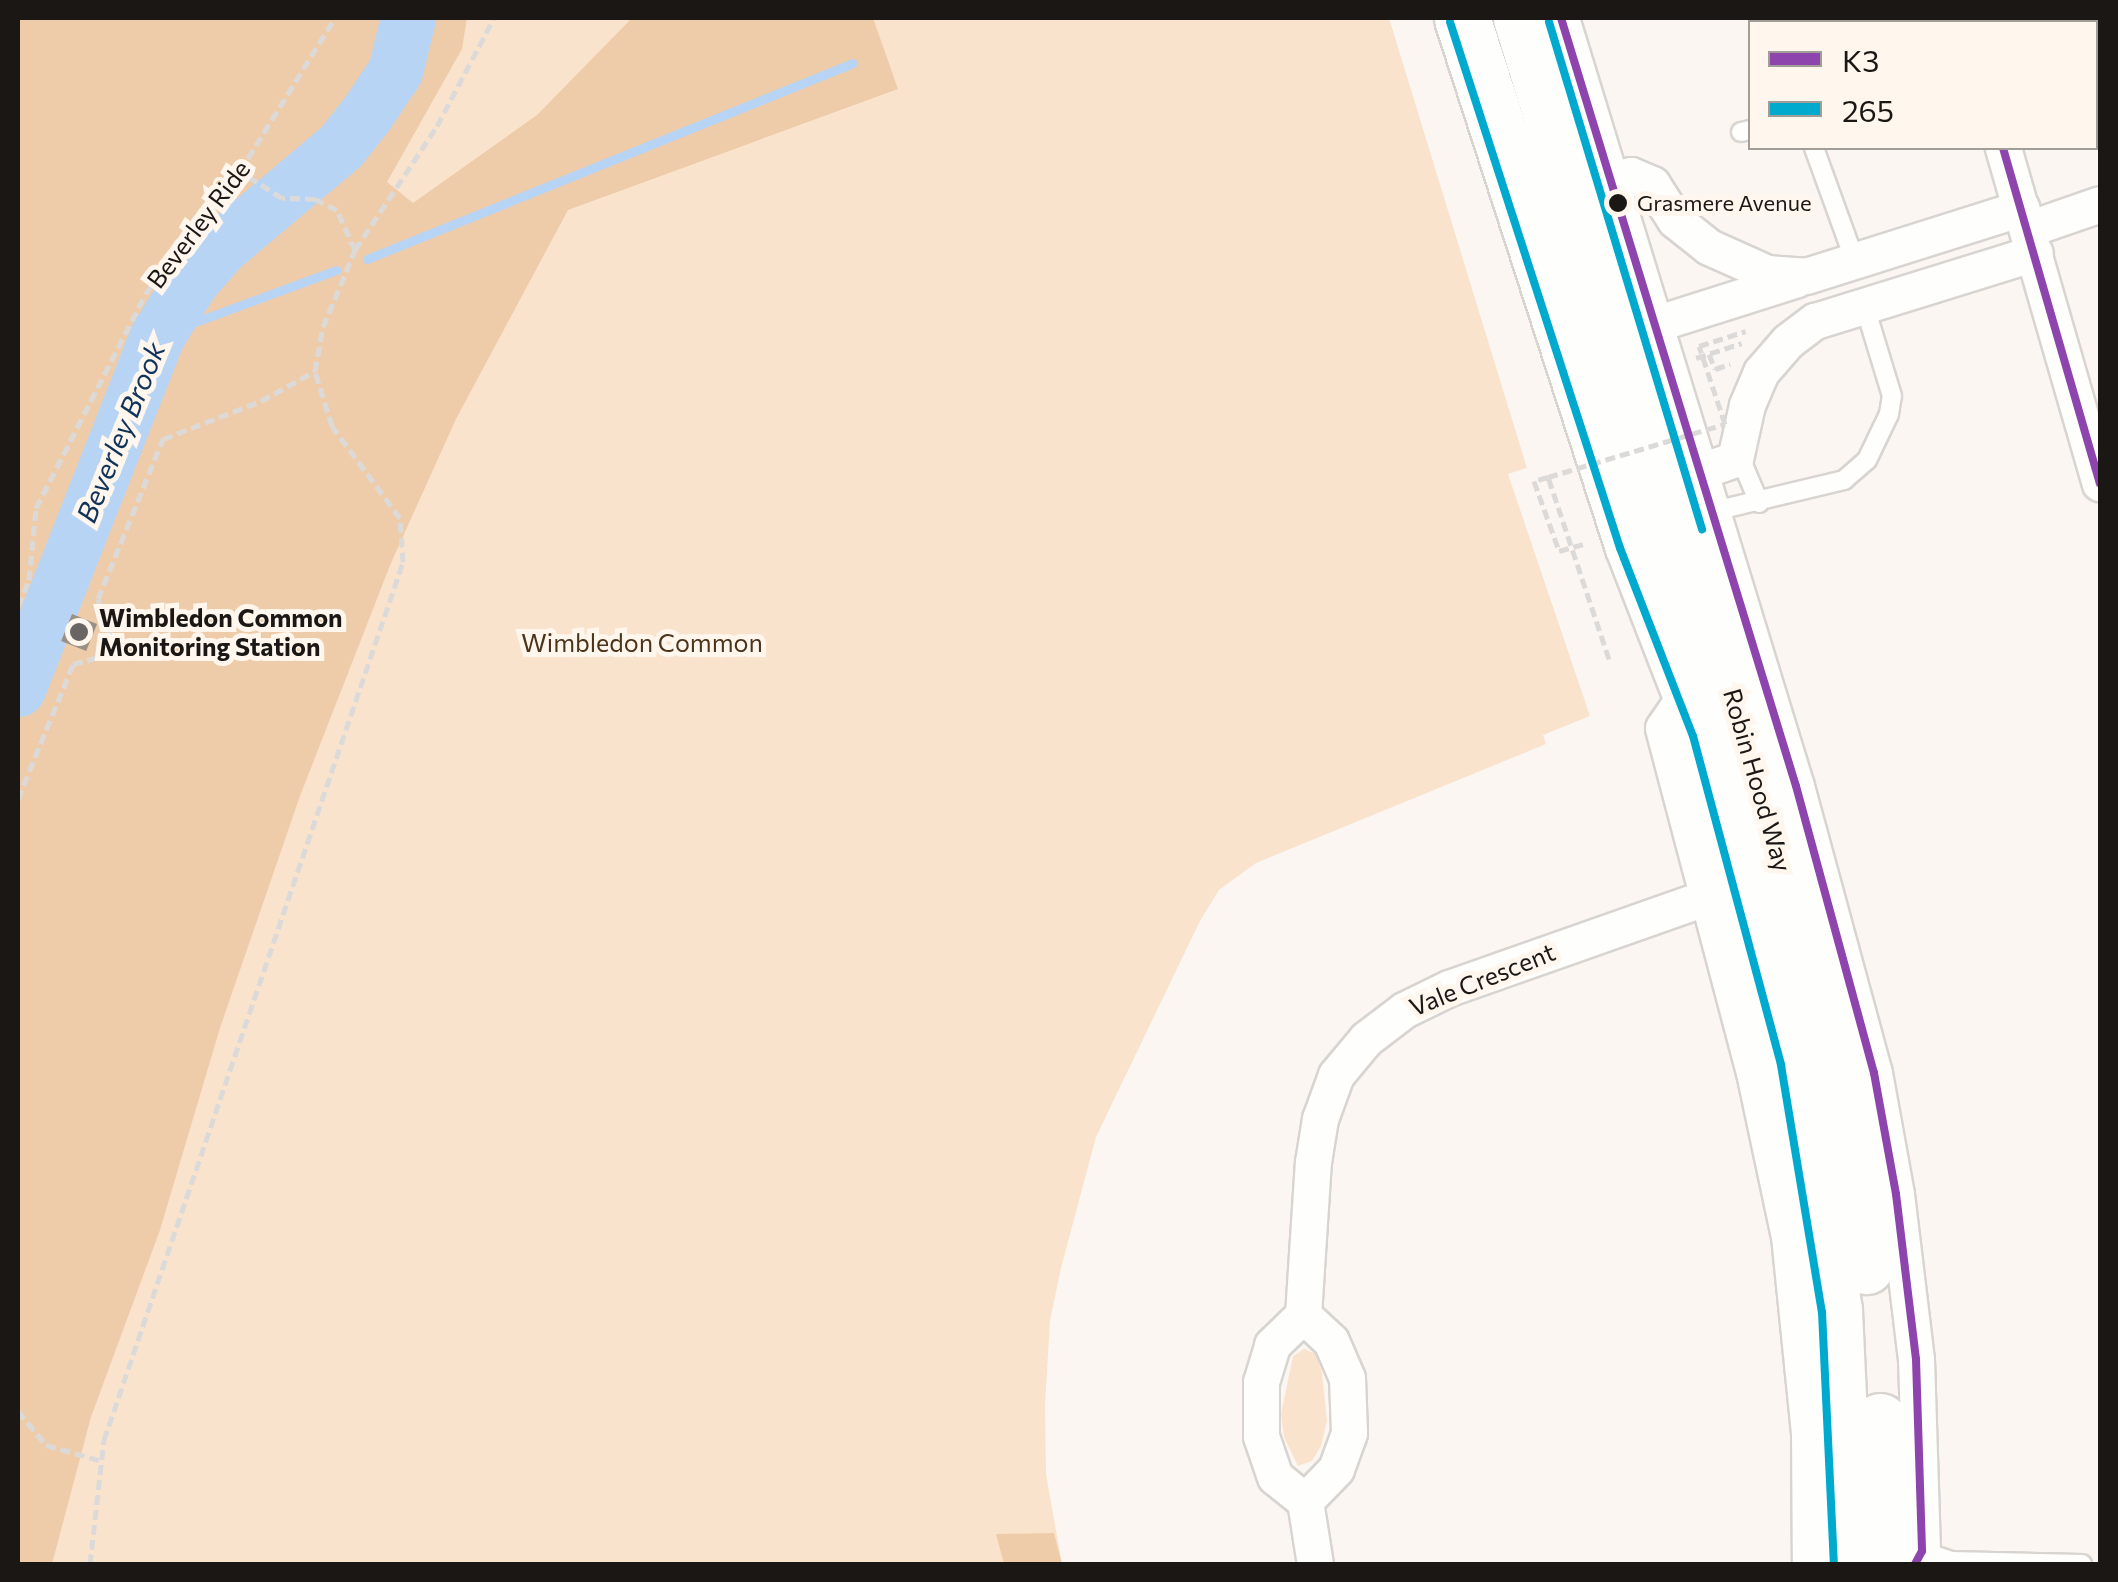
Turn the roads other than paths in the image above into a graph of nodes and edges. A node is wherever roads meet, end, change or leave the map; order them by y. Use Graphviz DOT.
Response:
graph roads {
  1 [pos="1462,18"];
  2 [pos="1521,18"];
  3 [pos="1561,18"];
  4 [pos="1815,150"];
  5 [pos="2004,150"];
  6 [pos="1609,178"];
  7 [pos="2100,204"];
  8 [pos="2028,230"];
  9 [pos="1854,262"];
  10 [pos="1806,276"];
  11 [pos="1864,304"];
  12 [pos="1663,322"];
  13 [pos="1715,466"];
  14 [pos="2100,483"];
  15 [pos="1759,503"];
  16 [pos="1710,512"];
  17 [pos="1686,693"];
  18 [pos="1710,896"];
  19 [pos="1303,1315"];
  20 [pos="1305,1501"];
  21 [pos="1907,1560"];
  22 [pos="1315,1564"];
  23 [pos="1810,1564"];
  24 [pos="1846,1564"];
  25 [pos="2082,1564"];
  1 -- 17 [label="highway, Robin Hood Way"];
  2 -- 21 [label="highway, Robin Hood Way"];
  3 -- 6 [label="street, Robin Hood Way"];
  4 -- 9 [label="lane"];
  5 -- 8 [label="street"];
  6 -- 10 [label="street"];
  6 -- 12 [label="street, Robin Hood Way"];
  7 -- 8 [label="street"];
  8 -- 9 [label="street"];
  8 -- 11 [label="street"];
  8 -- 14 [label="street"];
  9 -- 10 [label="street"];
  10 -- 12 [label="street"];
  11 -- 13 [label="street"];
  11 -- 15 [label="lane"];
  12 -- 13 [label="street, Robin Hood Way"];
  13 -- 15 [label="lane"];
  13 -- 16 [label="street, Robin Hood Way"];
  15 -- 16 [label="lane"];
  16 -- 21 [label="street, Robin Hood Way"];
  17 -- 18 [label="street, Robin Hood Way"];
  17 -- 24 [label="highway, Robin Hood Way"];
  18 -- 19 [label="street, Vale Crescent"];
  18 -- 23 [label="street, Robin Hood Way"];
  19 -- 20 [label="street"];
  19 -- 20 [label="street"];
  20 -- 22 [label="street"];
  21 -- 25 [label="lane"];
}
